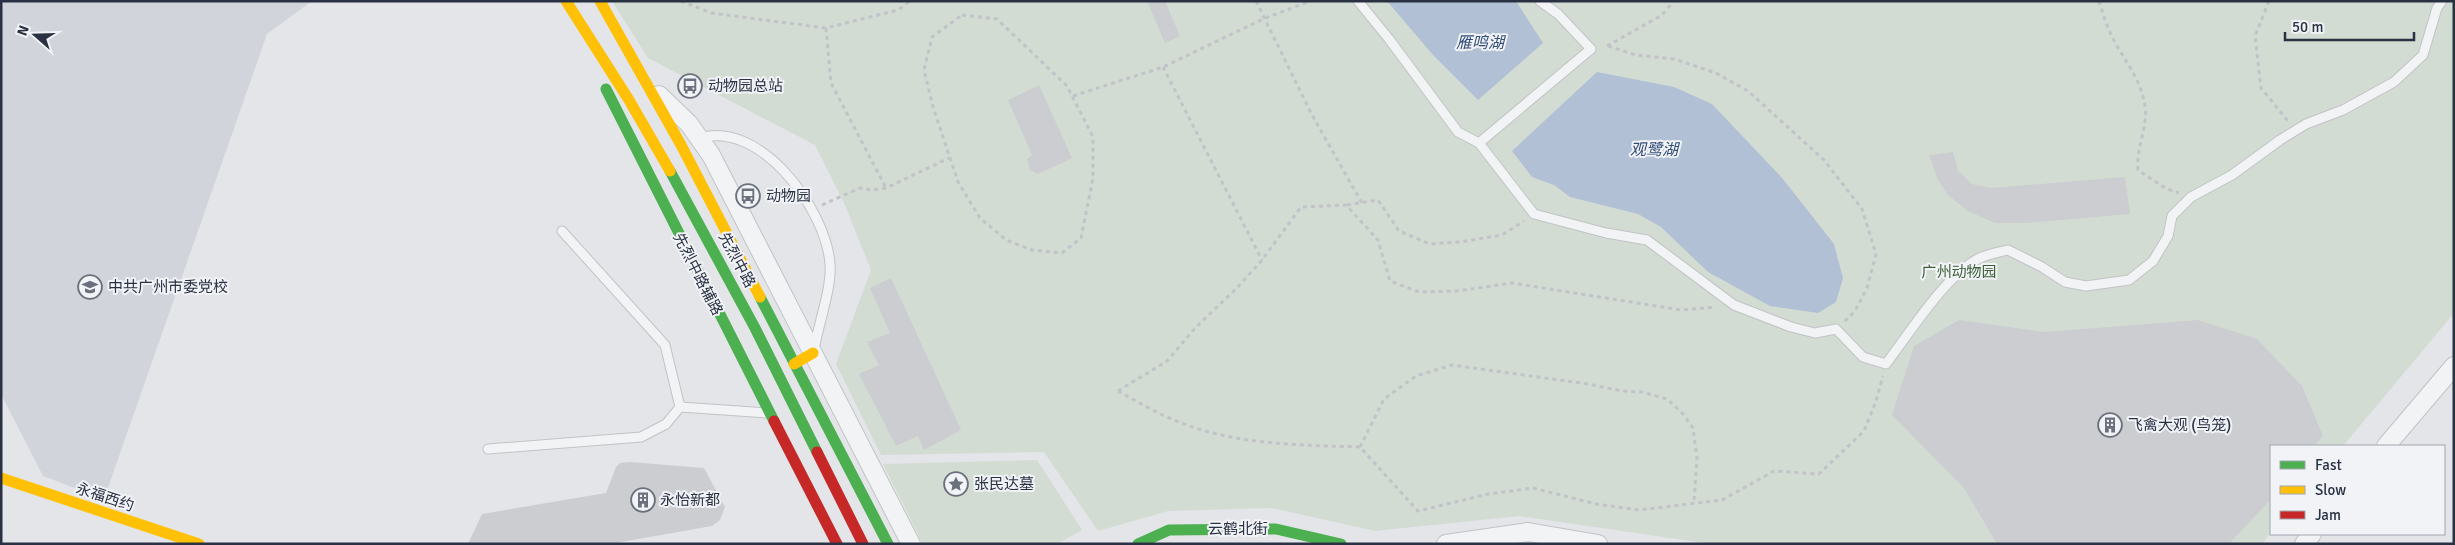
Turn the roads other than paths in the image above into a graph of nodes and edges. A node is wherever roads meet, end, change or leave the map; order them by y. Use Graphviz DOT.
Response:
graph roads {
  1 [pos="565,1"];
  2 [pos="600,1"];
  3 [pos="1358,1"];
  4 [pos="1540,1"];
  5 [pos="2442,1"];
  6 [pos="648,86"];
  7 [pos="699,138"];
  8 [pos="1479,143"];
  9 [pos="680,145"];
  10 [pos="562,231"];
  11 [pos="813,353"];
  12 [pos="794,364"];
  13 [pos="2454,366"];
  14 [pos="791,402"];
  15 [pos="680,407"];
  16 [pos="770,414"];
  17 [pos="2387,445"];
  18 [pos="488,449"];
  19 [pos="1,478"];
  20 [pos="199,544"];
  21 [pos="837,544"];
  22 [pos="863,544"];
  23 [pos="888,544"];
  24 [pos="911,544"];
  25 [pos="1138,544"];
  26 [pos="1340,544"];
  27 [pos="1446,544"];
  28 [pos="1598,544"];
  1 -- 14 [label="main road, 先烈中路"];
  1 -- 16 [label="main road, 先烈中路辅路"];
  2 -- 6 [label="main road, 先烈中路"];
  3 -- 8 [label="lane"];
  4 -- 8 [label="lane"];
  5 -- 8 [label="lane"];
  6 -- 7 [label="street"];
  6 -- 9 [label="main road, 先烈中路"];
  7 -- 9 [label="lane"];
  7 -- 11 [label="street"];
  7 -- 11 [label="lane"];
  9 -- 12 [label="main road, 先烈中路"];
  10 -- 15 [label="lane"];
  11 -- 12 [label="main road"];
  11 -- 24 [label="street"];
  12 -- 23 [label="main road, 先烈中路"];
  13 -- 17 [label="street"];
  14 -- 16 [label="main road"];
  14 -- 22 [label="main road, 先烈中路"];
  15 -- 16 [label="lane"];
  15 -- 18 [label="lane"];
  16 -- 21 [label="main road, 先烈中路辅路"];
  19 -- 20 [label="main road, 永福西约"];
  25 -- 26 [label="main road, 云鹤北街"];
  27 -- 28 [label="street"];
}
